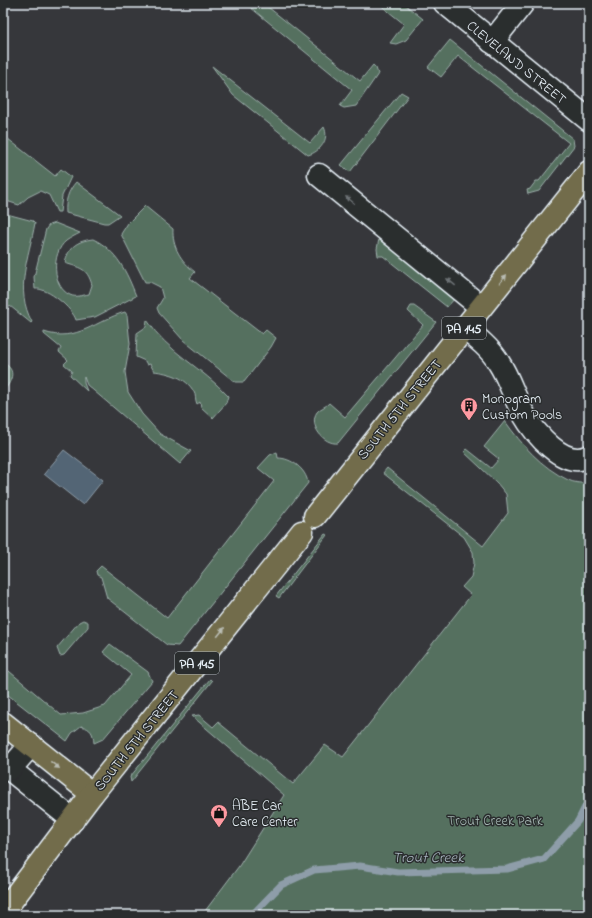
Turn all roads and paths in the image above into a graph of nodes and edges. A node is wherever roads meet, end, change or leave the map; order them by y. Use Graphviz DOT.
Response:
graph roads {
  1 [pos="445,3"];
  2 [pos="523,3"];
  3 [pos="492,42"];
  4 [pos="589,120"];
  5 [pos="589,172"];
  6 [pos="319,175"];
  7 [pos="481,306"];
  8 [pos="464,328"];
  9 [pos="589,456"];
  10 [pos="3,723"];
  11 [pos="30,745"];
  12 [pos="6,766"];
  13 [pos="92,794"];
  14 [pos="72,820"];
  15 [pos="3,912"];
  1 -- 3 [label="street, CLEVELAND STREET"];
  2 -- 3 [label="street"];
  3 -- 4 [label="street, CLEVELAND STREET"];
  7 -- 5 [label="main road, SOUTH 5TH STREET / PA 145, one-way"];
  7 -- 6 [label="street, one-way"];
  7 -- 8 [label="main road, SOUTH 5TH STREET / PA 145"];
  8 -- 9 [label="street"];
  13 -- 8 [label="main road, SOUTH 5TH STREET / PA 145, one-way"];
  10 -- 11 [label="main road"];
  11 -- 12 [label="street"];
  11 -- 13 [label="main road, one-way"];
  12 -- 14 [label="street"];
  13 -- 14 [label="main road, SOUTH 5TH STREET / PA 145"];
  14 -- 15 [label="main road, SOUTH 5TH STREET / PA 145"];
}
